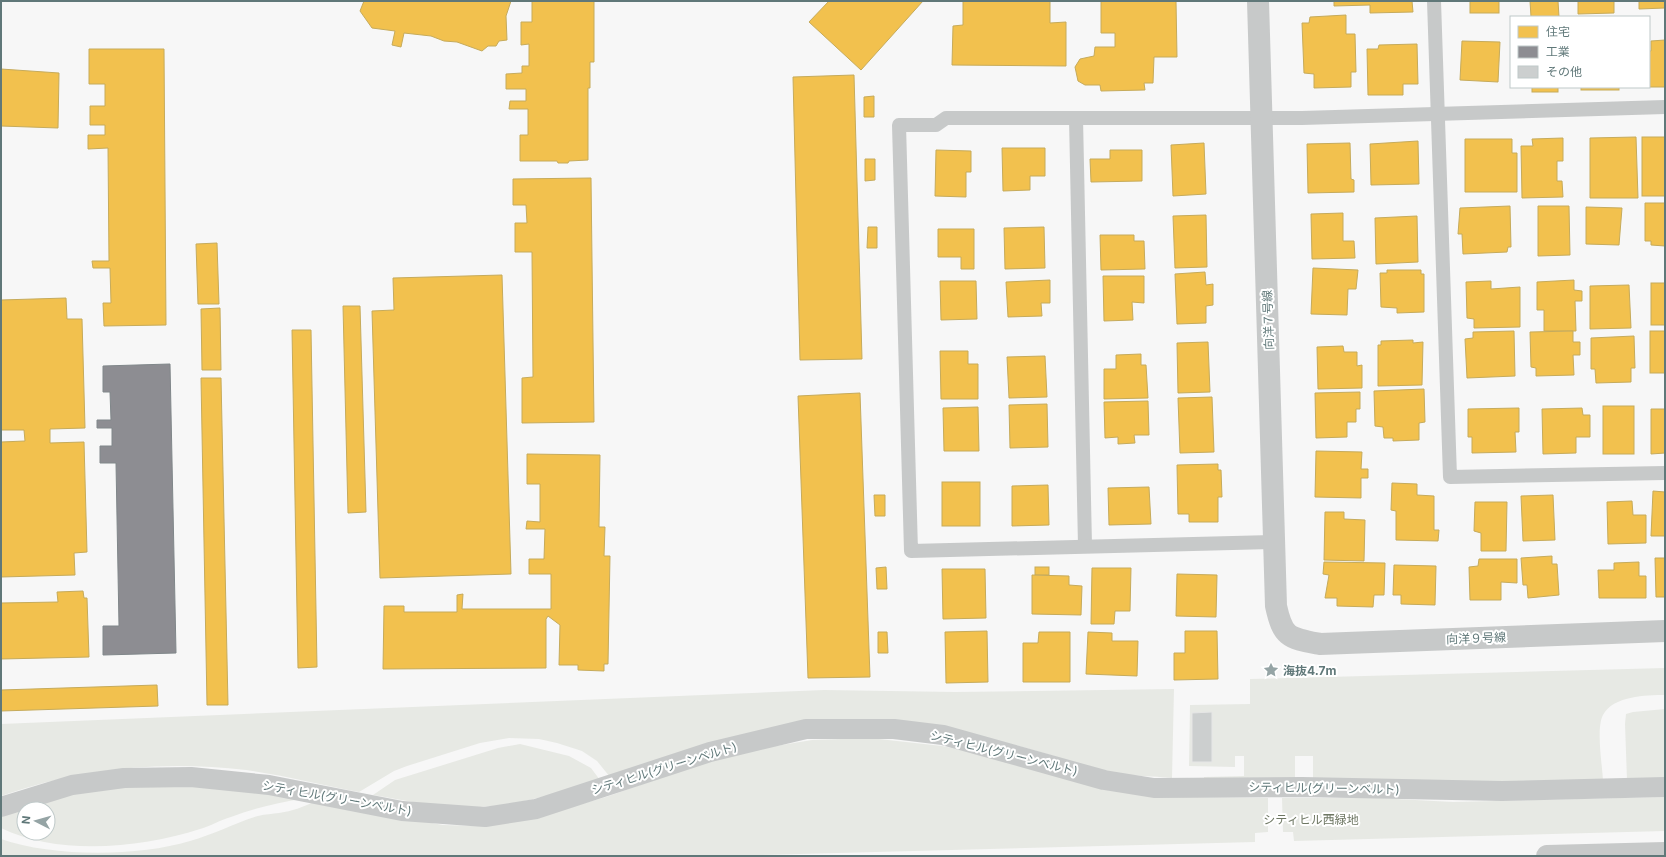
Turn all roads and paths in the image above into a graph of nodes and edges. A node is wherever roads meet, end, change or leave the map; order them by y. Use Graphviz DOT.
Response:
graph roads {
  1 [pos="1258,1"];
  2 [pos="1434,1"];
  3 [pos="1665,107"];
  4 [pos="1439,113"];
  5 [pos="1076,118"];
  6 [pos="1263,119"];
  7 [pos="1665,474"];
  8 [pos="1274,542"];
  9 [pos="1085,546"];
  10 [pos="1665,631"];
  11 [pos="1288,635"];
  12 [pos="1665,787"];
  13 [pos="1,807"];
  14 [pos="1665,853"];
  15 [pos="1622,855"];
  16 [pos="1547,856"];
  1 -- 6 [label="street, 向洋７号線"];
  2 -- 4 [label="lane"];
  3 -- 4 [label="lane"];
  4 -- 6 [label="lane"];
  4 -- 7 [label="lane"];
  5 -- 6 [label="lane"];
  5 -- 9 [label="lane"];
  5 -- 9 [label="lane"];
  6 -- 8 [label="street, 向洋７号線"];
  8 -- 9 [label="lane"];
  8 -- 11 [label="street, 向洋７号線"];
  10 -- 11 [label="street, 向洋９号線"];
  12 -- 13 [label="street, シティヒル(グリーンベルト)"];
  14 -- 15 [label="street"];
  15 -- 16 [label="street"];
}
